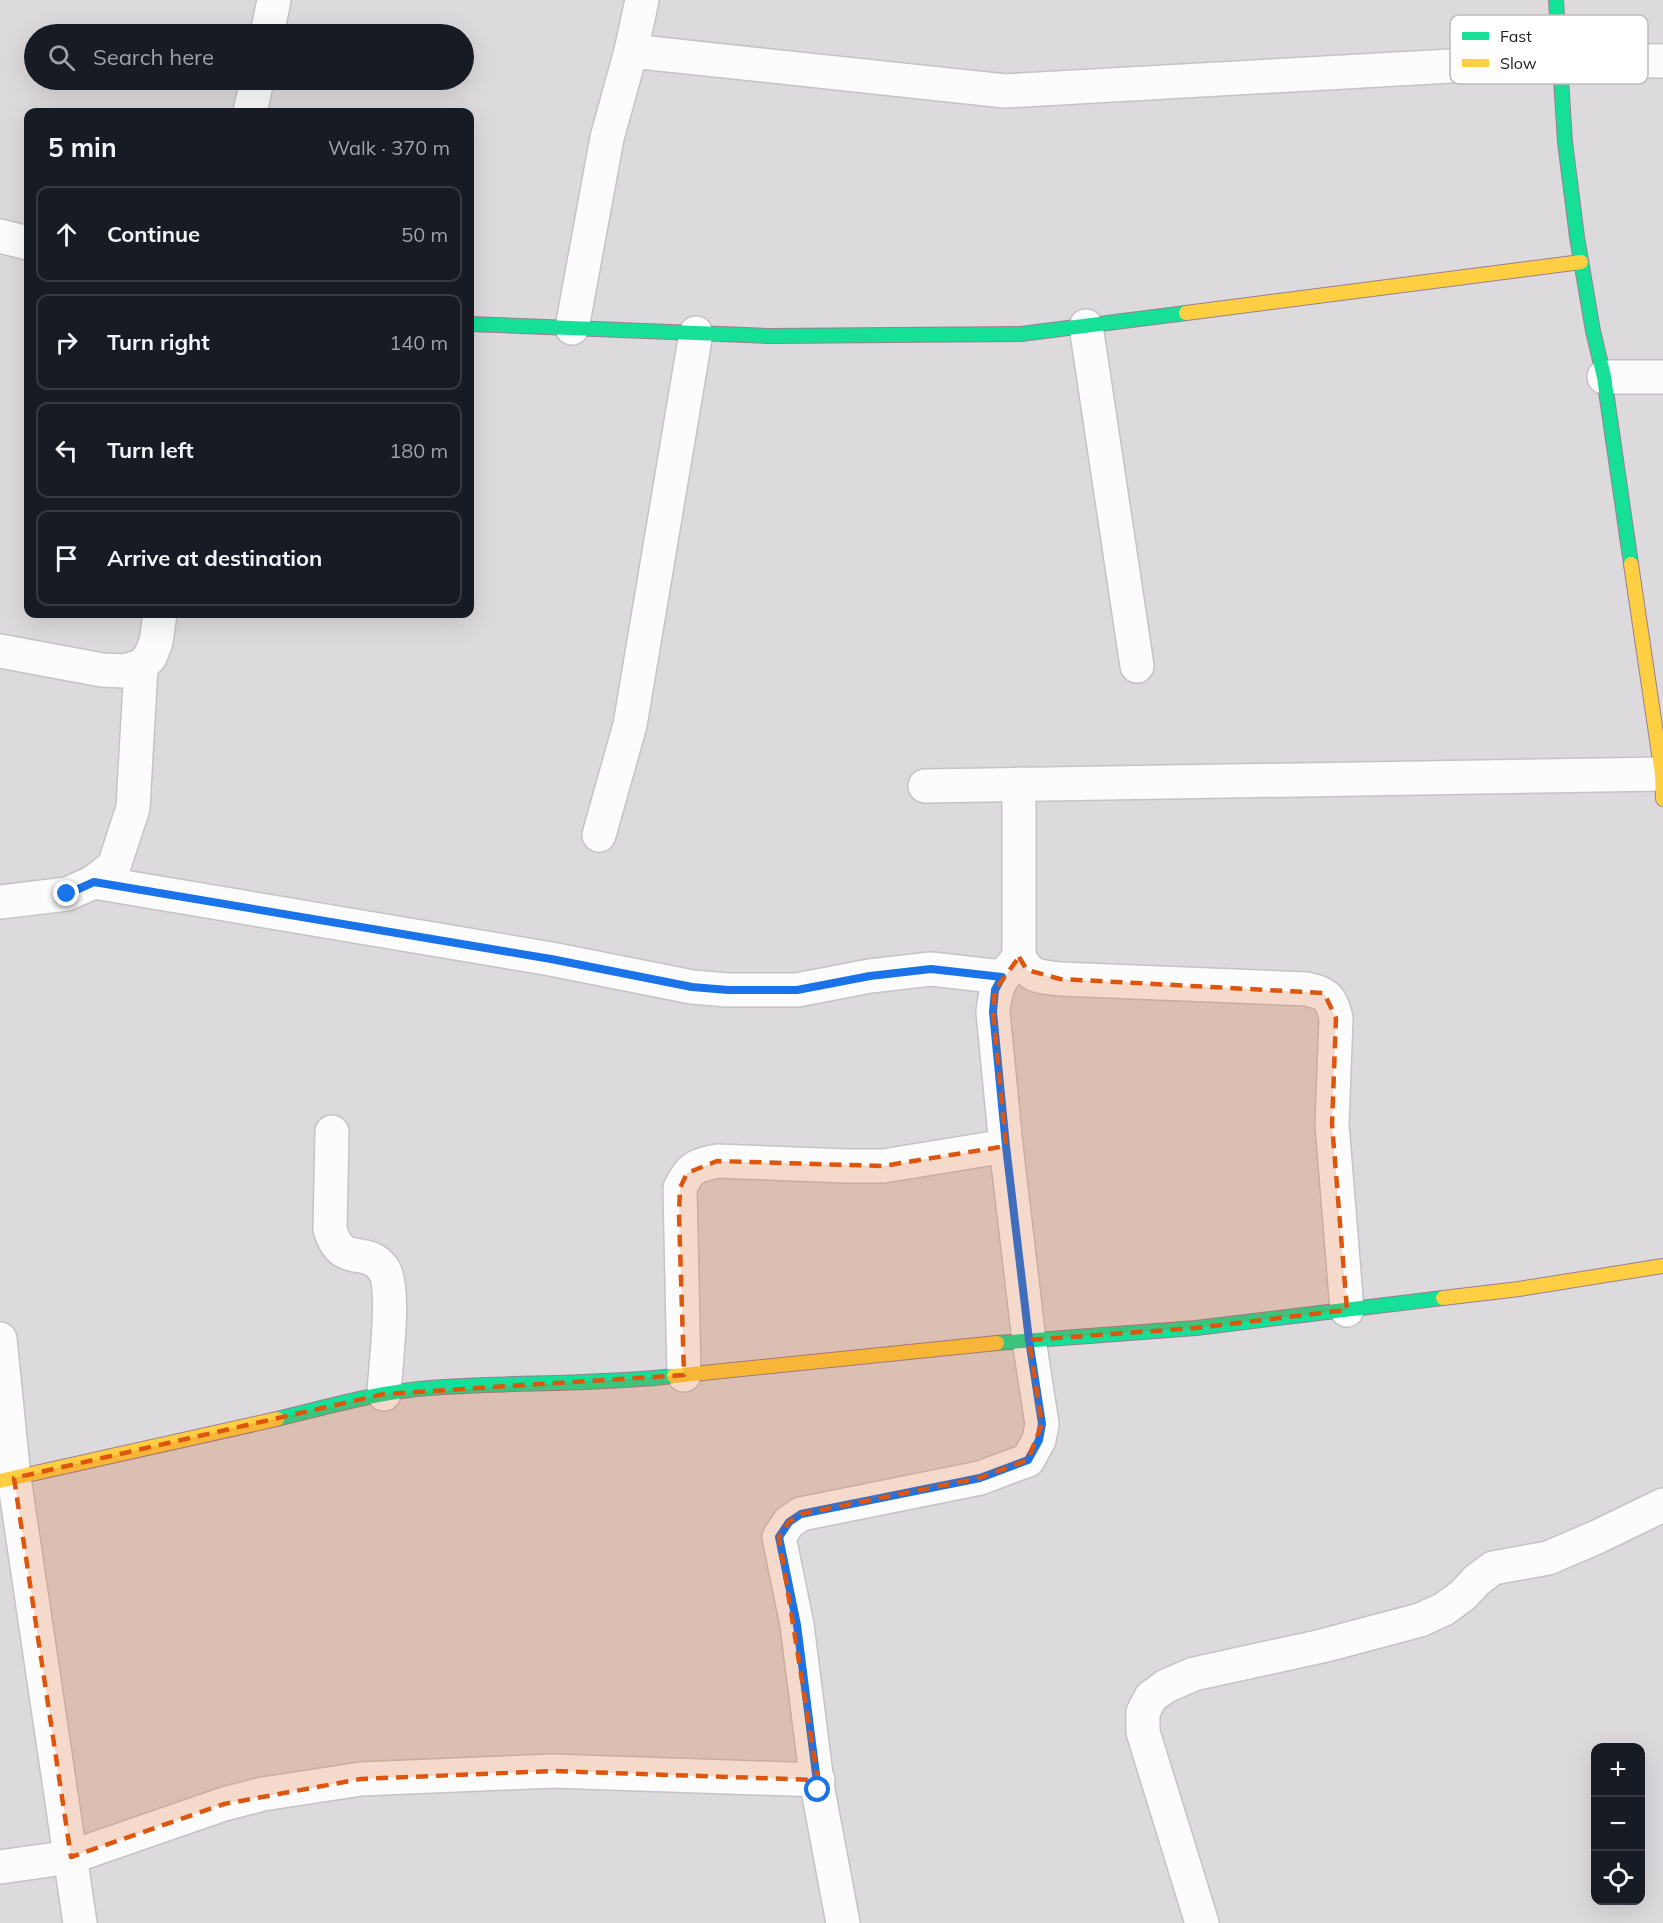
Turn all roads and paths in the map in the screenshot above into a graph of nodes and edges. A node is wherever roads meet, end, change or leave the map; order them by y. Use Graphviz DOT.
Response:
graph roads {
  1 [pos="274,0"];
  2 [pos="642,0"];
  3 [pos="1556,0"];
  4 [pos="1556,15"];
  5 [pos="269,24"];
  6 [pos="631,51"];
  7 [pos="1648,61"];
  8 [pos="1663,61"];
  9 [pos="1450,66"];
  10 [pos="1560,84"];
  11 [pos="255,90"];
  12 [pos="251,108"];
  13 [pos="0,236"];
  14 [pos="24,242"];
  15 [pos="1581,262"];
  16 [pos="474,324"];
  17 [pos="1086,326"];
  18 [pos="572,328"];
  19 [pos="696,333"];
  20 [pos="1604,377"];
  21 [pos="1663,377"];
  22 [pos="159,618"];
  23 [pos="0,651"];
  24 [pos="141,666"];
  25 [pos="1137,666"];
  26 [pos="1019,784"];
  27 [pos="926,786"];
  28 [pos="1662,786"];
  29 [pos="599,836"];
  30 [pos="94,882"];
  31 [pos="0,902"];
  32 [pos="1010,967"];
  33 [pos="332,1132"];
  34 [pos="1006,1146"];
  35 [pos="1663,1266"];
  36 [pos="1347,1310"];
  37 [pos="0,1339"];
  38 [pos="1029,1340"];
  39 [pos="684,1375"];
  40 [pos="384,1394"];
  41 [pos="7,1480"];
  42 [pos="1663,1505"];
  43 [pos="818,1780"];
  44 [pos="70,1857"];
  45 [pos="0,1867"];
  46 [pos="80,1923"];
  47 [pos="843,1923"];
  48 [pos="1202,1923"];
  1 -- 5 [label="street"];
  2 -- 6 [label="street"];
  3 -- 4 [label="street"];
  6 -- 9 [label="street"];
  6 -- 18 [label="street"];
  7 -- 8 [label="street"];
  10 -- 15 [label="street"];
  11 -- 12 [label="street"];
  13 -- 14 [label="street"];
  15 -- 17 [label="street"];
  15 -- 20 [label="street"];
  16 -- 18 [label="street"];
  17 -- 19 [label="street"];
  17 -- 25 [label="street"];
  18 -- 19 [label="street"];
  19 -- 29 [label="street"];
  20 -- 21 [label="street"];
  20 -- 28 [label="street"];
  22 -- 24 [label="street"];
  23 -- 24 [label="street"];
  24 -- 30 [label="street"];
  26 -- 27 [label="street"];
  26 -- 28 [label="street"];
  26 -- 32 [label="street"];
  30 -- 31 [label="street"];
  30 -- 32 [label="street"];
  32 -- 34 [label="street"];
  32 -- 36 [label="street"];
  33 -- 40 [label="street"];
  34 -- 38 [label="street"];
  34 -- 39 [label="street"];
  35 -- 36 [label="street"];
  36 -- 38 [label="street"];
  37 -- 41 [label="street"];
  38 -- 39 [label="street"];
  38 -- 43 [label="street"];
  39 -- 40 [label="street"];
  40 -- 41 [label="street"];
  41 -- 44 [label="street"];
  42 -- 48 [label="street"];
  43 -- 44 [label="street"];
  43 -- 47 [label="street"];
  44 -- 45 [label="street"];
  44 -- 46 [label="street"];
}
